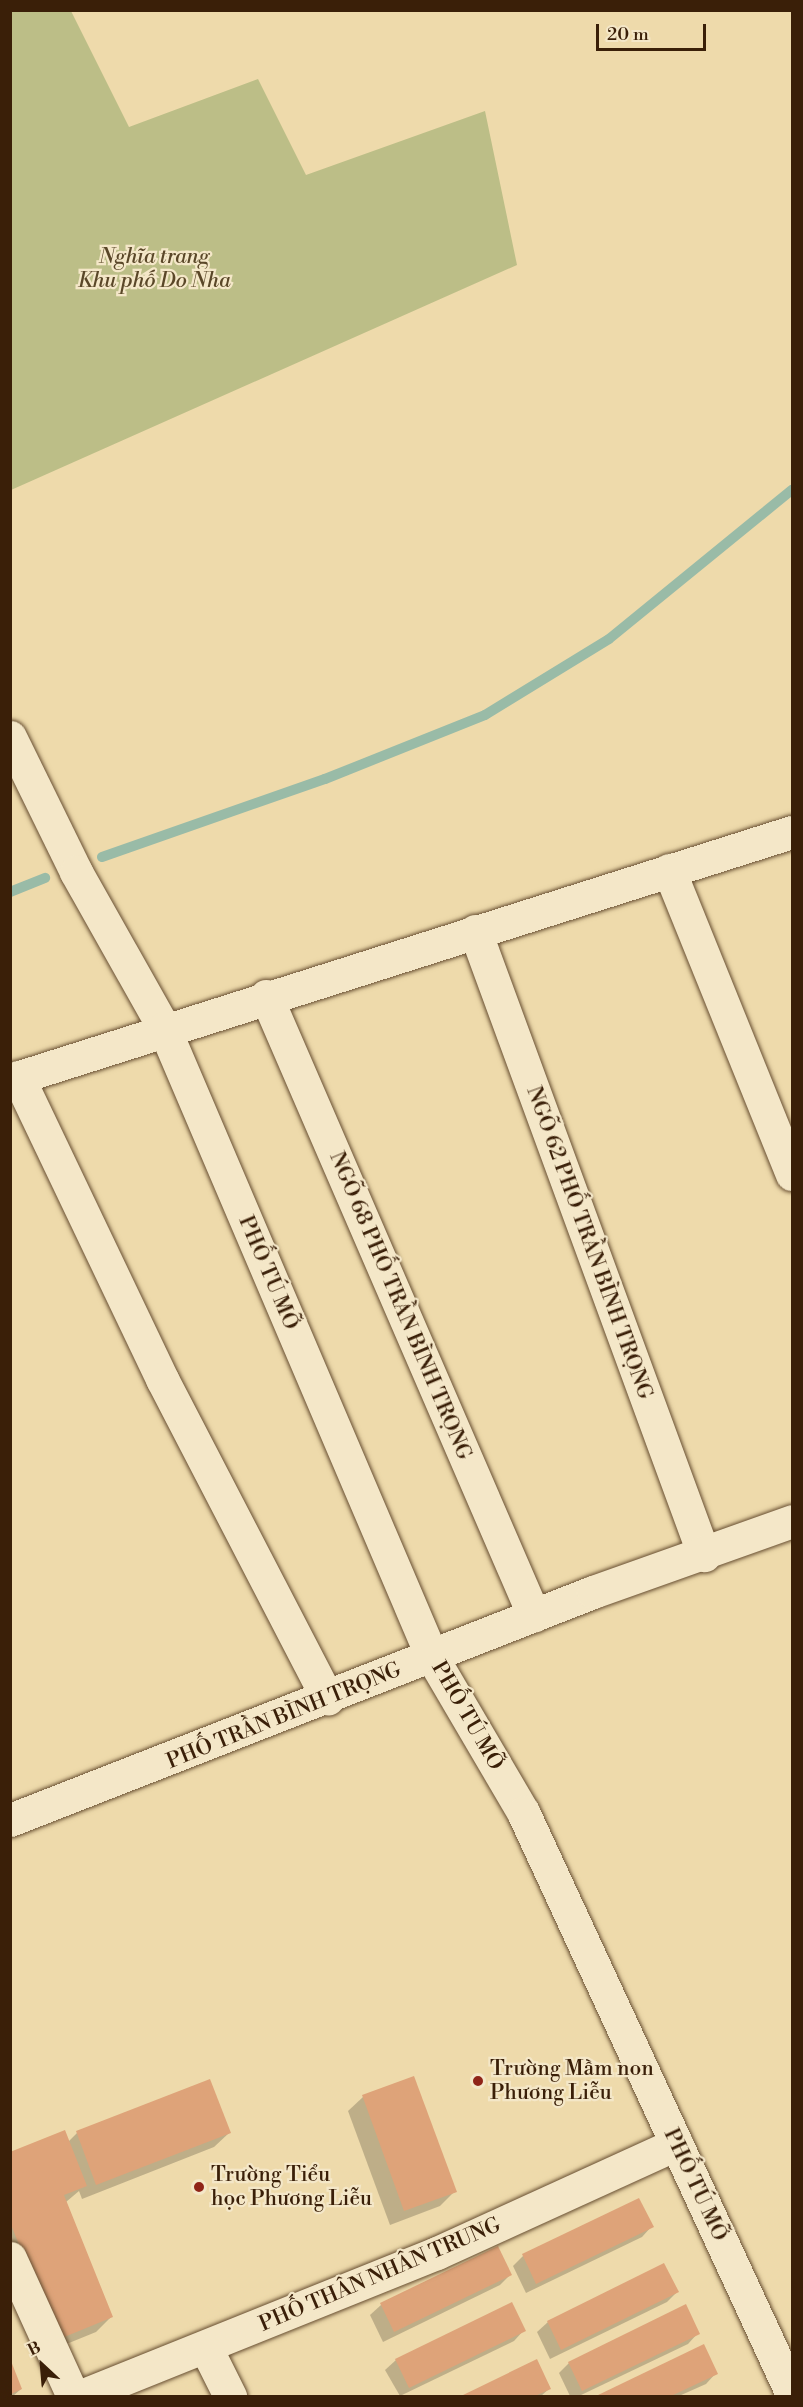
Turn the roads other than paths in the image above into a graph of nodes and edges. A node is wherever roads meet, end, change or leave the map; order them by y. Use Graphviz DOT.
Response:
graph roads {
  1 [pos="10,737"];
  2 [pos="792,832"];
  3 [pos="669,870"];
  4 [pos="475,931"];
  5 [pos="266,996"];
  6 [pos="164,1028"];
  7 [pos="14,1078"];
  8 [pos="792,1174"];
  9 [pos="792,1521"];
  10 [pos="704,1555"];
  11 [pos="534,1616"];
  12 [pos="432,1657"];
  13 [pos="328,1699"];
  14 [pos="10,1820"];
  15 [pos="676,2144"];
  16 [pos="10,2258"];
  17 [pos="206,2348"];
  18 [pos="792,2394"];
  19 [pos="73,2397"];
  20 [pos="81,2397"];
  21 [pos="230,2397"];
  1 -- 6 [label="street, PHỐ TÚ MỠ"];
  2 -- 3 [label="street"];
  3 -- 4 [label="street"];
  3 -- 8 [label="street"];
  4 -- 5 [label="street"];
  4 -- 10 [label="street, NGÕ 62 PHỐ TRẦN BÌNH TRỌNG"];
  5 -- 6 [label="street"];
  5 -- 11 [label="street, NGÕ 68 PHỐ TRẦN BÌNH TRỌNG"];
  6 -- 7 [label="street"];
  6 -- 12 [label="street, PHỐ TÚ MỠ"];
  7 -- 13 [label="street"];
  9 -- 10 [label="street, PHỐ TRẦN BÌNH TRỌNG"];
  10 -- 11 [label="street, PHỐ TRẦN BÌNH TRỌNG"];
  11 -- 12 [label="street, PHỐ TRẦN BÌNH TRỌNG"];
  12 -- 13 [label="street, PHỐ TRẦN BÌNH TRỌNG"];
  12 -- 15 [label="street, PHỐ TÚ MỠ"];
  13 -- 14 [label="street, PHỐ TRẦN BÌNH TRỌNG"];
  15 -- 17 [label="street, PHỐ THÂN NHÂN TRUNG"];
  15 -- 18 [label="street, PHỐ TÚ MỠ"];
  16 -- 19 [label="street"];
  17 -- 20 [label="street, PHỐ THÂN NHÂN TRUNG"];
  17 -- 21 [label="street"];
}
